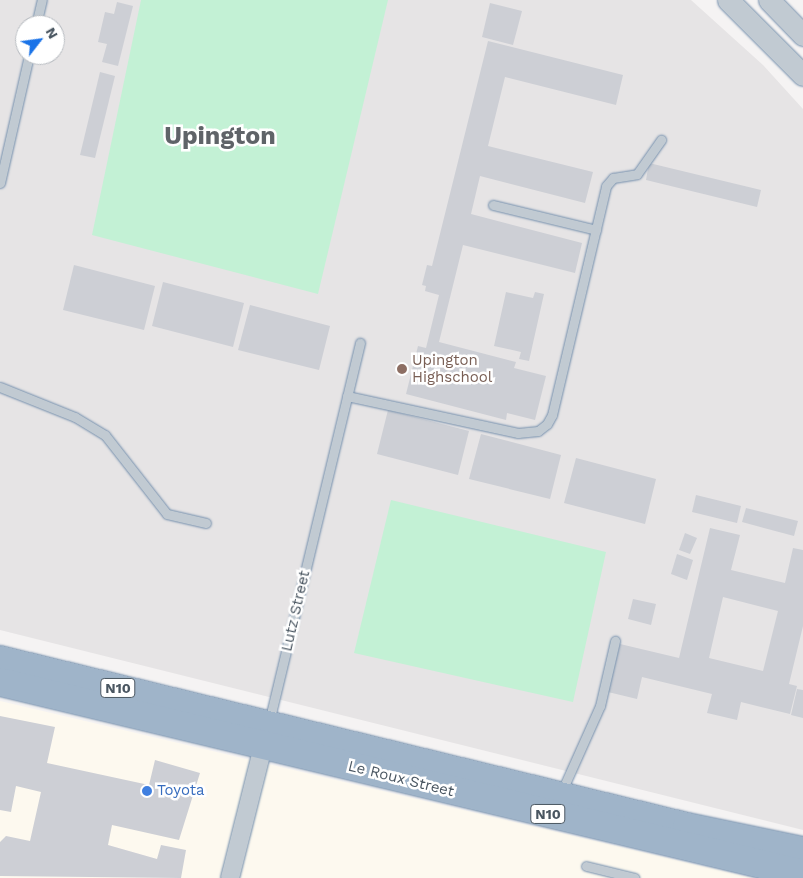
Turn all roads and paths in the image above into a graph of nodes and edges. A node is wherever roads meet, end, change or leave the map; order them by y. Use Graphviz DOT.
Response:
graph roads {
  1 [pos="42,0"];
  2 [pos="728,0"];
  3 [pos="769,0"];
  4 [pos="38,15"];
  5 [pos="803,35"];
  6 [pos="27,65"];
  7 [pos="803,75"];
  8 [pos="661,140"];
  9 [pos="0,183"];
  10 [pos="493,205"];
  11 [pos="596,230"];
  12 [pos="360,343"];
  13 [pos="0,388"];
  14 [pos="347,396"];
  15 [pos="206,523"];
  16 [pos="615,642"];
  17 [pos="0,660"];
  18 [pos="0,682"];
  19 [pos="266,734"];
  20 [pos="560,795"];
  21 [pos="803,851"];
  22 [pos="586,866"];
  23 [pos="803,874"];
  24 [pos="230,878"];
  25 [pos="635,878"];
  1 -- 4 [label="lane"];
  2 -- 7 [label="street"];
  3 -- 5 [label="street"];
  6 -- 9 [label="lane"];
  8 -- 11 [label="lane"];
  10 -- 11 [label="lane"];
  11 -- 14 [label="lane"];
  12 -- 14 [label="lane, Lutz Street"];
  13 -- 15 [label="lane"];
  14 -- 19 [label="lane, Lutz Street"];
  16 -- 20 [label="lane"];
  17 -- 19 [label="highway, Le Roux Street / N10"];
  18 -- 19 [label="highway, Le Roux Street / N10"];
  19 -- 20 [label="highway, Le Roux Street / N10"];
  19 -- 23 [label="highway, Le Roux Street / N10"];
  19 -- 24 [label="street, Lutz Street"];
  20 -- 21 [label="highway, Le Roux Street / N10"];
  22 -- 25 [label="lane"];
}
